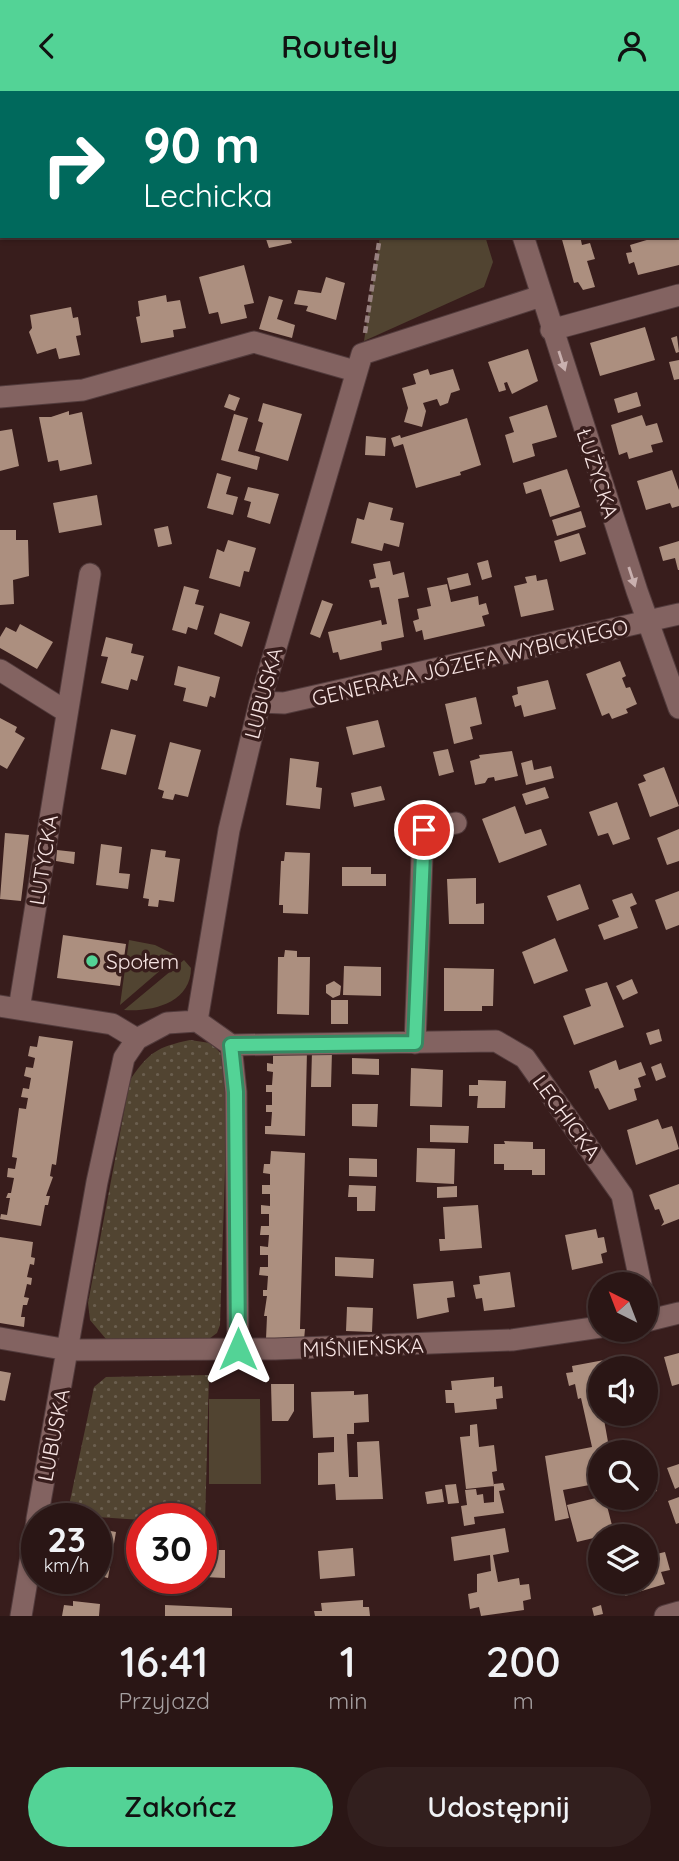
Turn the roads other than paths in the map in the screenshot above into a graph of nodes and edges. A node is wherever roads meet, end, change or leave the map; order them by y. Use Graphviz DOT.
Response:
graph roads {
  1 [pos="524,238"];
  2 [pos="679,295"];
  3 [pos="541,296"];
  4 [pos="551,330"];
  5 [pos="358,362"];
  6 [pos="0,397"];
  7 [pos="90,574"];
  8 [pos="679,614"];
  9 [pos="647,622"];
  10 [pos="0,670"];
  11 [pos="260,702"];
  12 [pos="679,708"];
  13 [pos="67,712"];
  14 [pos="456,823"];
  15 [pos="9,1007"];
  16 [pos="197,1021"];
  17 [pos="137,1039"];
  18 [pos="415,1043"];
  19 [pos="231,1045"];
  20 [pos="638,1272"];
  21 [pos="679,1314"];
  22 [pos="658,1316"];
  23 [pos="588,1329"];
  24 [pos="0,1338"];
  25 [pos="238,1349"];
  26 [pos="68,1350"];
  27 [pos="40,1503"];
  28 [pos="25,1594"];
  29 [pos="679,1612"];
  30 [pos="21,1616"];
  31 [pos="665,1616"];
  1 -- 3 [label="street, ŁUŻYCKA"];
  2 -- 4 [label="street"];
  3 -- 4 [label="street, ŁUŻYCKA"];
  3 -- 5 [label="street"];
  4 -- 9 [label="street, ŁUŻYCKA, one-way"];
  5 -- 6 [label="street"];
  5 -- 11 [label="street, LUBUSKA"];
  7 -- 13 [label="street, LUTYCKA"];
  8 -- 9 [label="street, GENERAŁA JÓZEFA WYBICKIEGO"];
  9 -- 11 [label="street, GENERAŁA JÓZEFA WYBICKIEGO"];
  9 -- 12 [label="street, ŁUŻYCKA"];
  10 -- 13 [label="street"];
  11 -- 16 [label="street, LUBUSKA"];
  13 -- 15 [label="street, LUTYCKA"];
  14 -- 18 [label="street"];
  15 -- 17 [label="street"];
  16 -- 17 [label="street"];
  16 -- 19 [label="street"];
  17 -- 26 [label="street, LUBUSKA"];
  18 -- 19 [label="street, LECHICKA"];
  18 -- 20 [label="street, LECHICKA"];
  19 -- 25 [label="street"];
  21 -- 22 [label="street"];
  23 -- 25 [label="street, MIŚNIEŃSKA"];
  24 -- 26 [label="street, MIŚNIEŃSKA"];
  25 -- 26 [label="street, MIŚNIEŃSKA"];
  26 -- 27 [label="street, LUBUSKA"];
  28 -- 30 [label="street, LUBUSKA"];
  29 -- 31 [label="street"];
}
